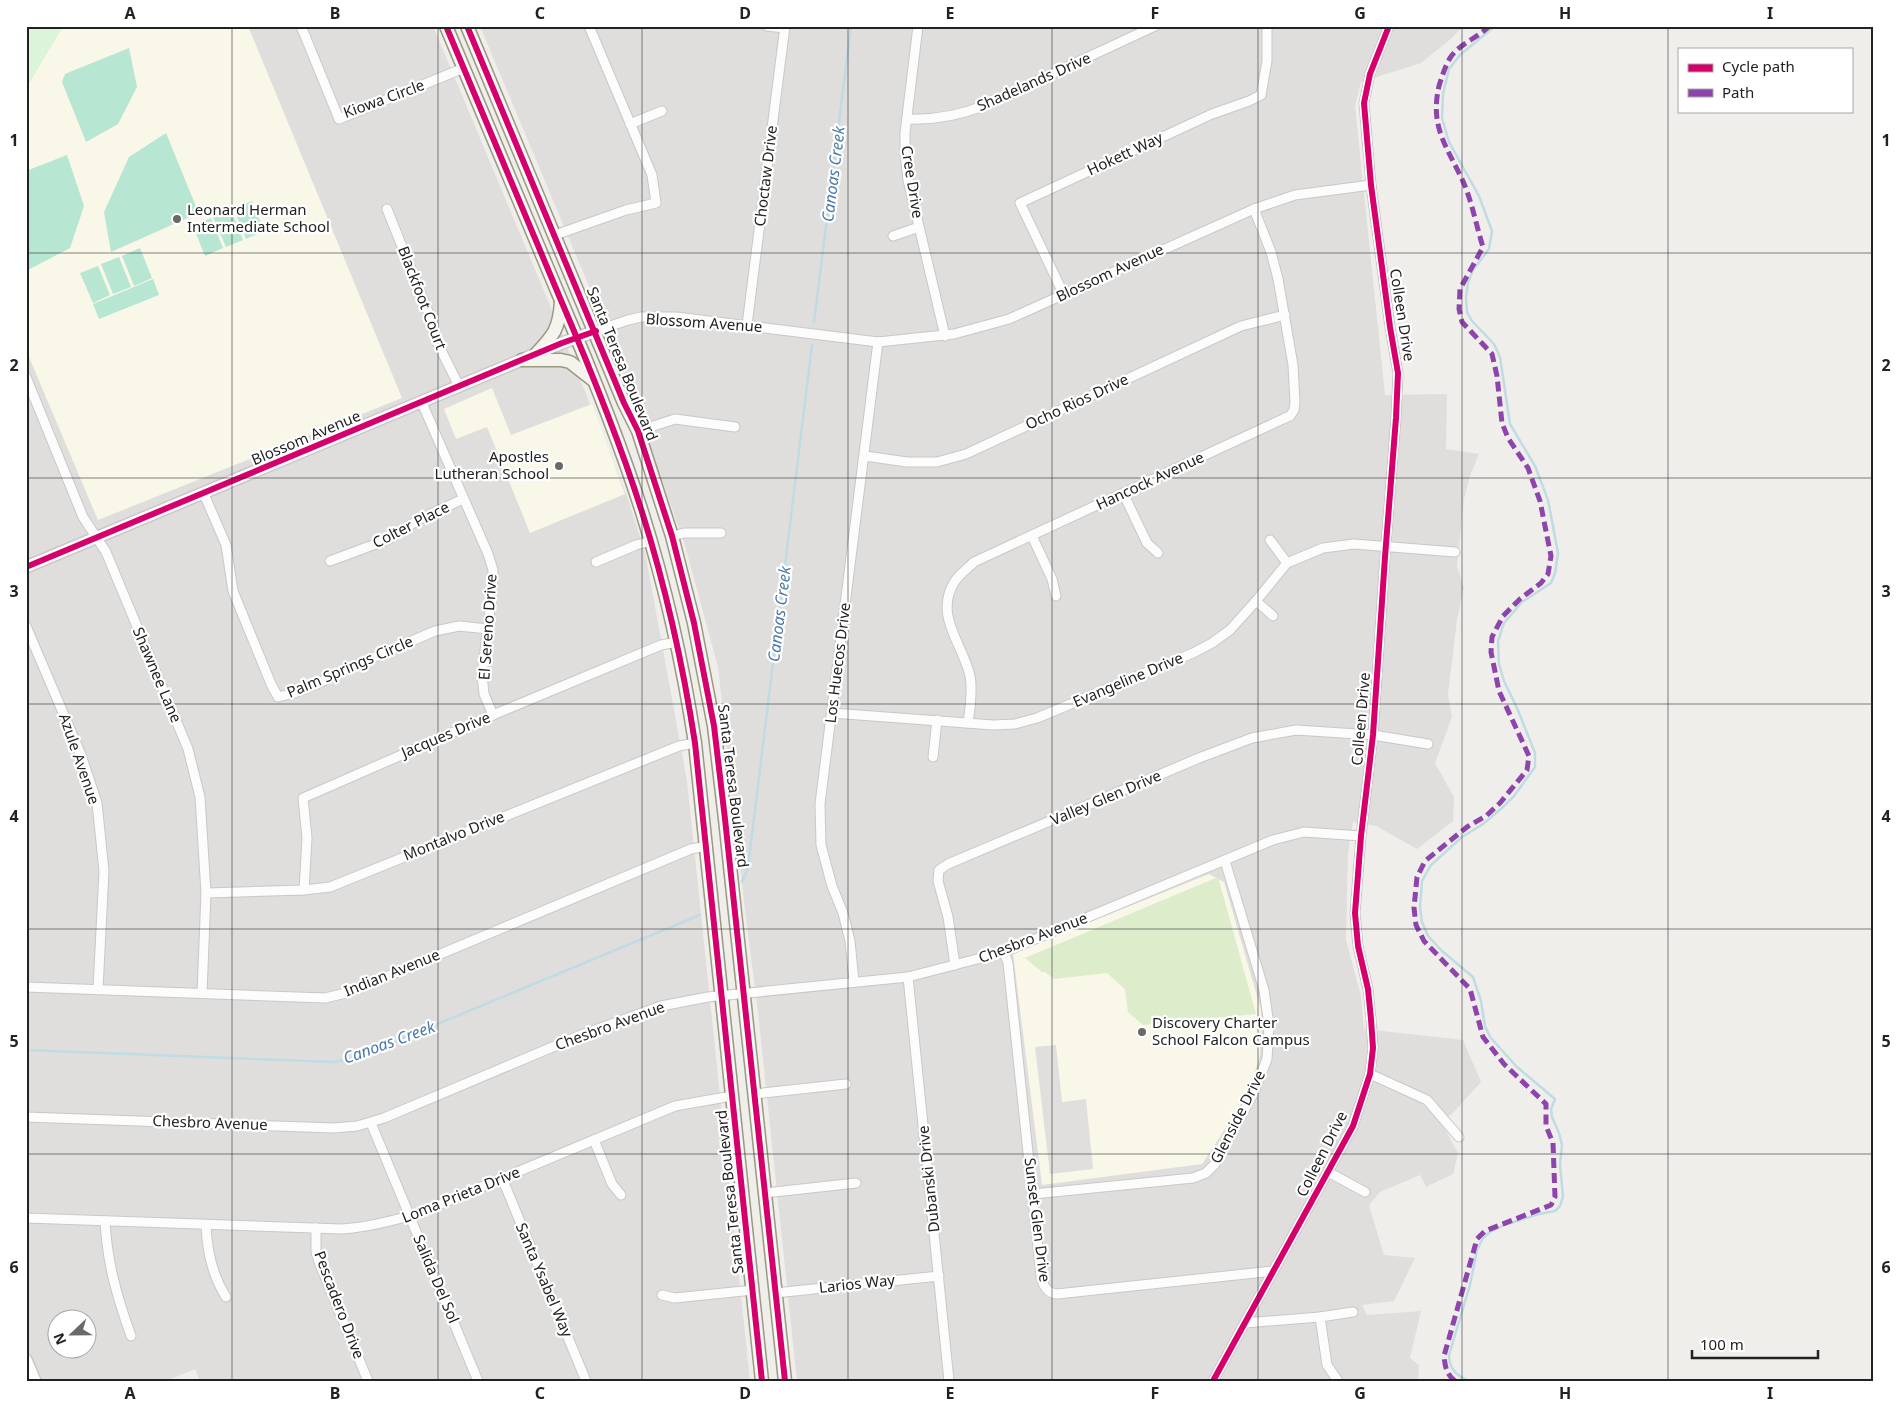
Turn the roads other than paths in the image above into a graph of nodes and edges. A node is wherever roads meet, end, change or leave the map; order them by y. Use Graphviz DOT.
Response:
graph roads {
  1 [pos="301,26"];
  2 [pos="446,26"];
  3 [pos="467,26"];
  4 [pos="589,26"];
  5 [pos="767,26"];
  6 [pos="918,26"];
  7 [pos="1156,26"];
  8 [pos="1267,26"];
  9 [pos="1389,26"];
  10 [pos="785,27"];
  11 [pos="464,68"];
  12 [pos="662,111"];
  13 [pos="907,118"];
  14 [pos="630,124"];
  15 [pos="1371,185"];
  16 [pos="1254,208"];
  17 [pos="387,209"];
  18 [pos="919,228"];
  19 [pos="555,235"];
  20 [pos="893,236"];
  21 [pos="1064,295"];
  22 [pos="561,300"];
  23 [pos="1285,316"];
  24 [pos="747,325"];
  25 [pos="596,331"];
  26 [pos="945,336"];
  27 [pos="577,338"];
  28 [pos="878,342"];
  29 [pos="536,354"];
  30 [pos="522,360"];
  31 [pos="26,377"];
  32 [pos="595,381"];
  33 [pos="459,386"];
  34 [pos="422,402"];
  35 [pos="735,427"];
  36 [pos="638,431"];
  37 [pos="865,456"];
  38 [pos="1123,493"];
  39 [pos="204,494"];
  40 [pos="463,499"];
  41 [pos="721,532"];
  42 [pos="672,536"];
  43 [pos="1032,536"];
  44 [pos="96,539"];
  45 [pos="1270,540"];
  46 [pos="651,541"];
  47 [pos="1386,546"];
  48 [pos="1456,552"];
  49 [pos="1158,553"];
  50 [pos="330,561"];
  51 [pos="596,562"];
  52 [pos="1287,563"];
  53 [pos="26,568"];
  54 [pos="1056,596"];
  55 [pos="1256,601"];
  56 [pos="1273,616"];
  57 [pos="26,626"];
  58 [pos="488,629"];
  59 [pos="677,642"];
  60 [pos="832,713"];
  61 [pos="493,715"];
  62 [pos="937,720"];
  63 [pos="968,723"];
  64 [pos="1374,735"];
  65 [pos="695,743"];
  66 [pos="1428,744"];
  67 [pos="933,757"];
  68 [pos="1361,836"];
  69 [pos="707,846"];
  70 [pos="1225,861"];
  71 [pos="304,890"];
  72 [pos="206,893"];
  73 [pos="1004,952"];
  74 [pos="955,966"];
  75 [pos="908,976"];
  76 [pos="854,982"];
  77 [pos="26,987"];
  78 [pos="98,989"];
  79 [pos="202,993"];
  80 [pos="744,993"];
  81 [pos="722,996"];
  82 [pos="1370,1074"];
  83 [pos="846,1084"];
  84 [pos="754,1094"];
  85 [pos="732,1096"];
  86 [pos="26,1117"];
  87 [pos="371,1123"];
  88 [pos="1459,1137"];
  89 [pos="594,1140"];
  90 [pos="1328,1172"];
  91 [pos="502,1178"];
  92 [pos="856,1183"];
  93 [pos="1365,1192"];
  94 [pos="765,1193"];
  95 [pos="1033,1194"];
  96 [pos="621,1195"];
  97 [pos="409,1217"];
  98 [pos="26,1218"];
  99 [pos="106,1221"];
  100 [pos="206,1225"];
  101 [pos="316,1228"];
  102 [pos="1273,1271"];
  103 [pos="939,1276"];
  104 [pos="753,1290"];
  105 [pos="775,1293"];
  106 [pos="662,1295"];
  107 [pos="226,1297"];
  108 [pos="1353,1312"];
  109 [pos="1320,1317"];
  110 [pos="1245,1323"];
  111 [pos="130,1336"];
  112 [pos="26,1360"];
  113 [pos="35,1381"];
  114 [pos="368,1381"];
  115 [pos="478,1381"];
  116 [pos="586,1381"];
  117 [pos="762,1381"];
  118 [pos="784,1381"];
  119 [pos="949,1381"];
  120 [pos="1213,1381"];
  121 [pos="1338,1381"];
  1 -- 11 [label="street, Kiowa Circle"];
  2 -- 11 [label="main road, Santa Teresa Boulevard"];
  3 -- 19 [label="main road, Santa Teresa Boulevard"];
  4 -- 14 [label="street"];
  5 -- 10 [label="street"];
  6 -- 13 [label="street, Cree Drive"];
  7 -- 13 [label="street, Shadelands Drive"];
  8 -- 21 [label="street, Hokett Way"];
  9 -- 15 [label="street, Colleen Drive"];
  10 -- 24 [label="street, Choctaw Drive"];
  11 -- 22 [label="main road, Santa Teresa Boulevard"];
  12 -- 14 [label="street"];
  13 -- 18 [label="street, Cree Drive"];
  14 -- 19 [label="street"];
  15 -- 16 [label="street, Blossom Avenue"];
  15 -- 47 [label="street, Colleen Drive"];
  16 -- 21 [label="street, Blossom Avenue"];
  16 -- 23 [label="street, Hancock Avenue"];
  17 -- 33 [label="street, Blackfoot Court"];
  18 -- 20 [label="street"];
  18 -- 26 [label="street, Cree Drive"];
  19 -- 25 [label="main road, Santa Teresa Boulevard"];
  21 -- 26 [label="street, Blossom Avenue"];
  22 -- 27 [label="main road, Santa Teresa Boulevard"];
  22 -- 29 [label="main road"];
  23 -- 37 [label="street, Ocho Rios Drive"];
  23 -- 38 [label="street, Hancock Avenue"];
  24 -- 25 [label="street, Blossom Avenue"];
  24 -- 28 [label="street, Blossom Avenue"];
  25 -- 27 [label="street, Blossom Avenue"];
  25 -- 36 [label="main road, Santa Teresa Boulevard"];
  26 -- 28 [label="street, Blossom Avenue"];
  27 -- 29 [label="street, Blossom Avenue"];
  27 -- 32 [label="main road, Santa Teresa Boulevard"];
  28 -- 37 [label="street, Los Huecos Drive"];
  29 -- 30 [label="street, Blossom Avenue"];
  30 -- 32 [label="main road"];
  30 -- 33 [label="street, Blossom Avenue"];
  31 -- 44 [label="street, Shawnee Lane"];
  32 -- 46 [label="main road, Santa Teresa Boulevard"];
  33 -- 34 [label="street, Blossom Avenue"];
  34 -- 39 [label="street, Blossom Avenue"];
  34 -- 40 [label="street, El Sereno Drive"];
  35 -- 36 [label="street"];
  36 -- 42 [label="main road, Santa Teresa Boulevard"];
  37 -- 60 [label="street, Los Huecos Drive"];
  38 -- 43 [label="street, Hancock Avenue"];
  38 -- 49 [label="street"];
  39 -- 44 [label="street, Blossom Avenue"];
  39 -- 58 [label="street, Palm Springs Circle"];
  40 -- 50 [label="street, Colter Place"];
  40 -- 58 [label="street, El Sereno Drive"];
  41 -- 42 [label="street"];
  42 -- 80 [label="main road, Santa Teresa Boulevard"];
  43 -- 54 [label="street"];
  43 -- 63 [label="street, Hancock Avenue"];
  44 -- 53 [label="street, Blossom Avenue"];
  44 -- 72 [label="street, Shawnee Lane"];
  45 -- 52 [label="street"];
  46 -- 51 [label="street"];
  46 -- 59 [label="main road, Santa Teresa Boulevard"];
  47 -- 48 [label="street, Evangeline Drive"];
  47 -- 52 [label="street, Evangeline Drive"];
  47 -- 64 [label="street, Colleen Drive"];
  52 -- 55 [label="street, Evangeline Drive"];
  55 -- 56 [label="street"];
  55 -- 63 [label="street, Evangeline Drive"];
  57 -- 78 [label="street, Azule Avenue"];
  58 -- 61 [label="street, El Sereno Drive"];
  59 -- 61 [label="street, Jacques Drive"];
  59 -- 65 [label="main road, Santa Teresa Boulevard"];
  60 -- 62 [label="street, Evangeline Drive"];
  60 -- 76 [label="street, Los Huecos Drive"];
  61 -- 71 [label="street, Jacques Drive"];
  62 -- 63 [label="street, Evangeline Drive"];
  62 -- 67 [label="street"];
  64 -- 66 [label="street"];
  64 -- 68 [label="street, Colleen Drive"];
  64 -- 74 [label="street, Valley Glen Drive"];
  65 -- 69 [label="main road, Santa Teresa Boulevard"];
  65 -- 71 [label="street, Montalvo Drive"];
  68 -- 70 [label="street, Chesbro Avenue"];
  68 -- 82 [label="street, Colleen Drive"];
  69 -- 79 [label="street, Indian Avenue"];
  69 -- 81 [label="main road, Santa Teresa Boulevard"];
  70 -- 73 [label="street, Chesbro Avenue"];
  70 -- 95 [label="street, Glenside Drive"];
  71 -- 72 [label="street, Montalvo Drive"];
  72 -- 79 [label="street, Shawnee Lane"];
  73 -- 74 [label="street, Chesbro Avenue"];
  73 -- 95 [label="street, Sunset Glen Drive"];
  74 -- 75 [label="street, Chesbro Avenue"];
  75 -- 76 [label="street, Chesbro Avenue"];
  75 -- 103 [label="street, Dubanski Drive"];
  76 -- 80 [label="street, Chesbro Avenue"];
  77 -- 78 [label="street, Indian Avenue"];
  78 -- 79 [label="street, Indian Avenue"];
  80 -- 81 [label="street, Chesbro Avenue"];
  80 -- 84 [label="main road, Santa Teresa Boulevard"];
  81 -- 85 [label="main road, Santa Teresa Boulevard"];
  81 -- 87 [label="street, Chesbro Avenue"];
  82 -- 88 [label="street"];
  82 -- 90 [label="street, Colleen Drive"];
  83 -- 84 [label="street"];
  84 -- 94 [label="main road, Santa Teresa Boulevard"];
  85 -- 89 [label="street, Loma Prieta Drive"];
  85 -- 104 [label="main road, Santa Teresa Boulevard"];
  86 -- 87 [label="street, Chesbro Avenue"];
  87 -- 97 [label="street, Salida Del Sol"];
  89 -- 91 [label="street, Loma Prieta Drive"];
  89 -- 96 [label="street"];
  90 -- 93 [label="street"];
  90 -- 102 [label="street, Colleen Drive"];
  91 -- 97 [label="street, Loma Prieta Drive"];
  91 -- 116 [label="street, Santa Ysabel Way"];
  92 -- 94 [label="street"];
  94 -- 105 [label="main road, Santa Teresa Boulevard"];
  95 -- 102 [label="street, Sunset Glen Drive"];
  97 -- 101 [label="street, Loma Prieta Drive"];
  97 -- 115 [label="street, Salida Del Sol"];
  98 -- 99 [label="street, Loma Prieta Drive"];
  99 -- 100 [label="street, Loma Prieta Drive"];
  99 -- 111 [label="street"];
  100 -- 101 [label="street, Loma Prieta Drive"];
  100 -- 107 [label="street"];
  101 -- 114 [label="street, Pescadero Drive"];
  102 -- 110 [label="street, Colleen Drive"];
  103 -- 105 [label="street, Larios Way"];
  103 -- 119 [label="street, Dubanski Drive"];
  104 -- 106 [label="street"];
  104 -- 117 [label="main road, Santa Teresa Boulevard"];
  105 -- 118 [label="main road, Santa Teresa Boulevard"];
  108 -- 109 [label="street"];
  109 -- 110 [label="street"];
  109 -- 121 [label="street"];
  110 -- 120 [label="street, Colleen Drive"];
  112 -- 113 [label="street"];
}
